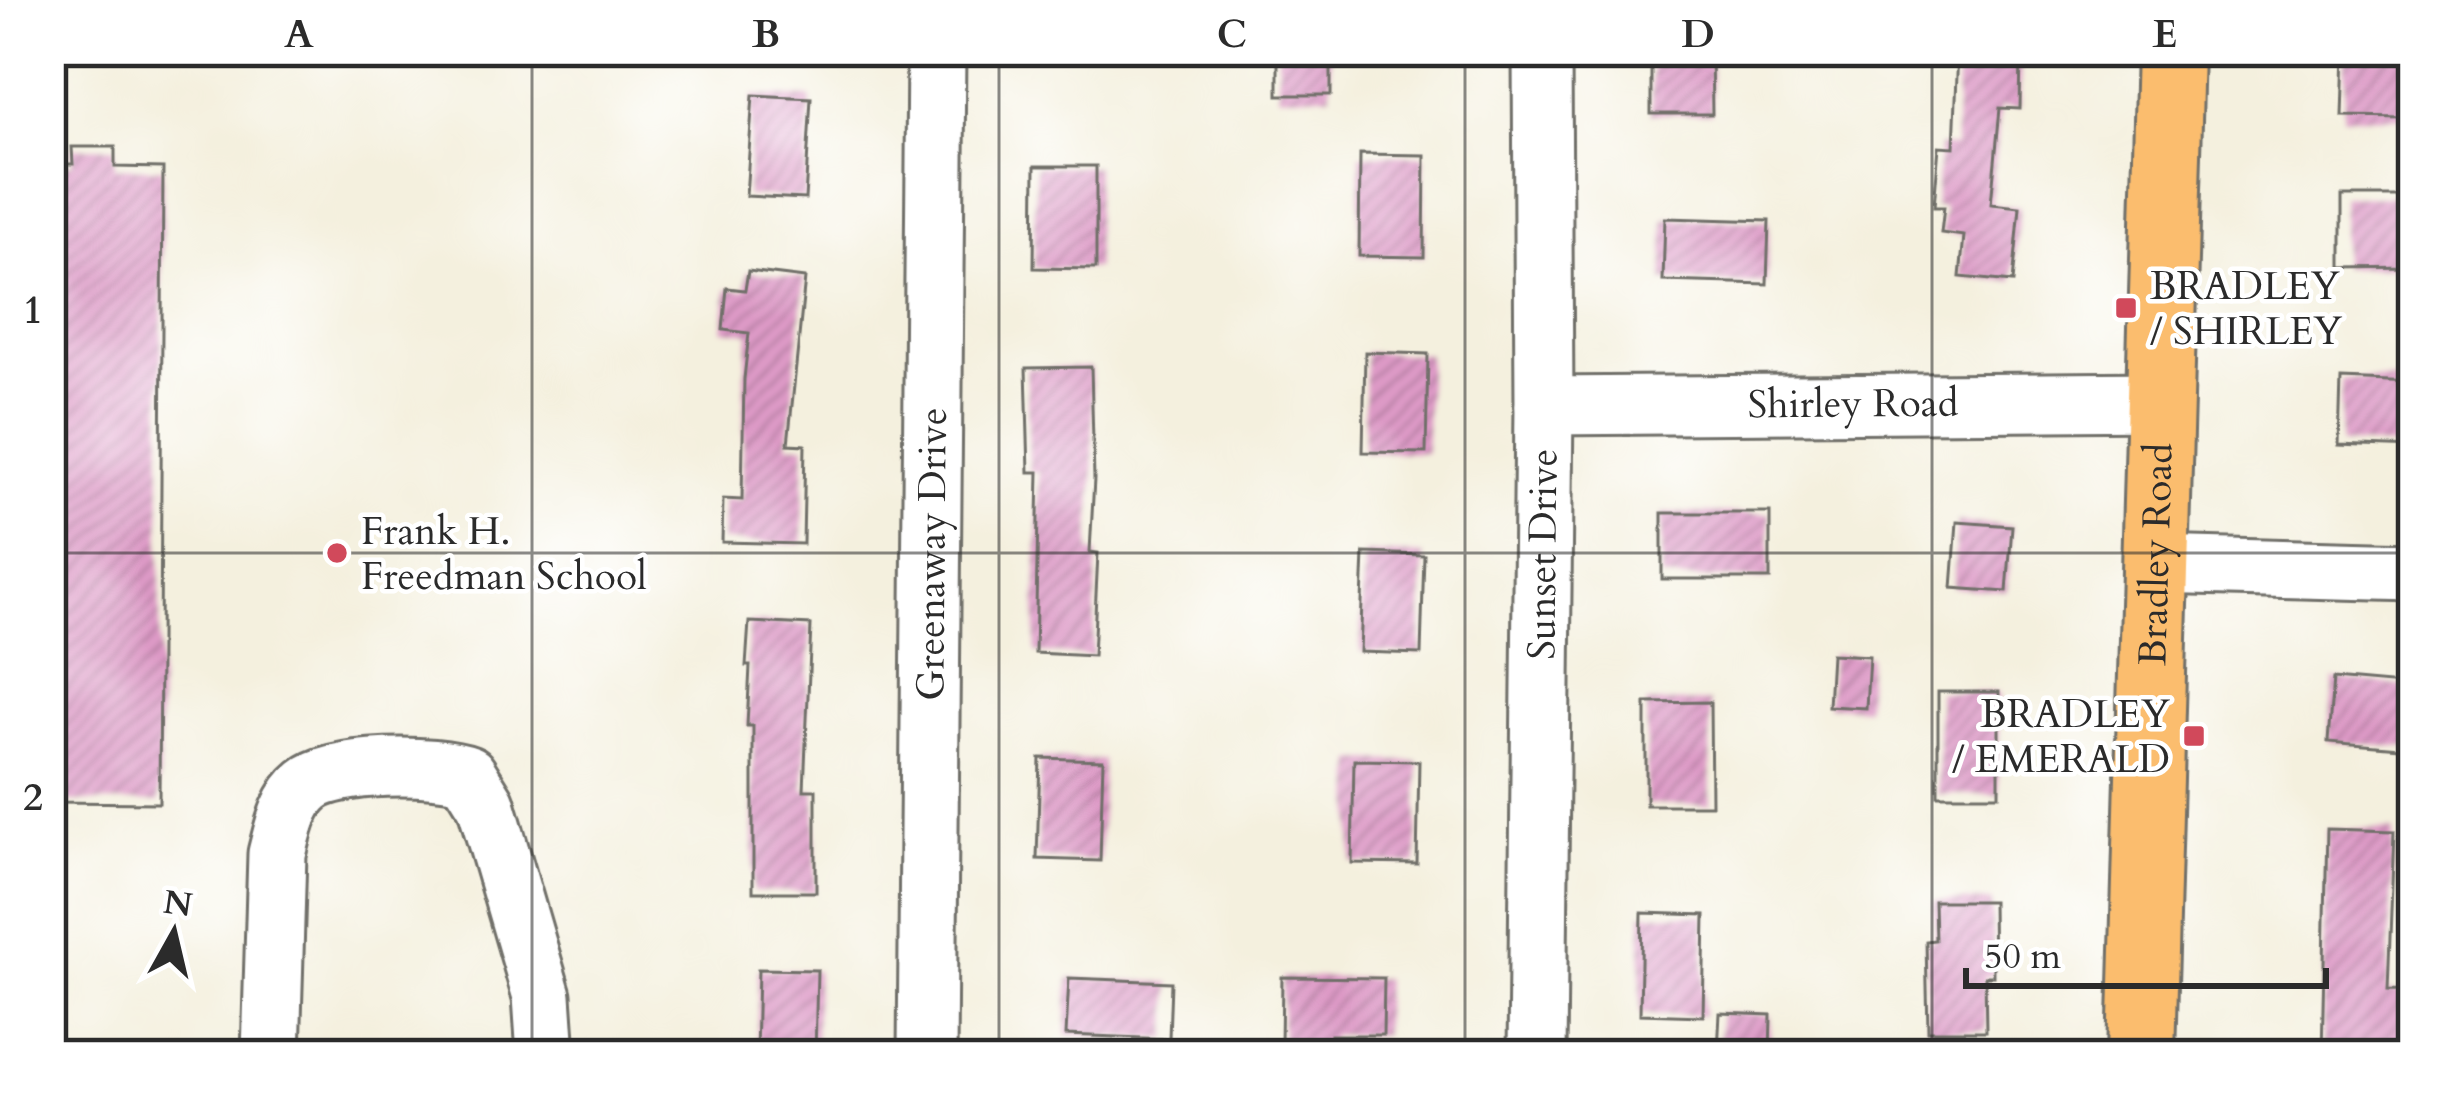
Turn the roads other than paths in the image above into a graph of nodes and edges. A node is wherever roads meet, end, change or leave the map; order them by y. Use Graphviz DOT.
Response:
graph roads {
  1 [pos="936,51"];
  2 [pos="1542,51"];
  3 [pos="2170,51"];
  4 [pos="2160,401"];
  5 [pos="1544,406"];
  6 [pos="2156,565"];
  7 [pos="2413,572"];
  8 [pos="271,1055"];
  9 [pos="546,1055"];
  10 [pos="927,1055"];
  11 [pos="1537,1055"];
  12 [pos="2141,1055"];
  1 -- 10 [label="street, Greenaway Drive"];
  2 -- 5 [label="street, Sunset Drive"];
  3 -- 4 [label="main road, Bradley Road"];
  4 -- 5 [label="street, Shirley Road"];
  4 -- 6 [label="main road, Bradley Road"];
  5 -- 11 [label="street, Sunset Drive"];
  6 -- 7 [label="street"];
  6 -- 12 [label="main road, Bradley Road"];
  8 -- 9 [label="street"];
}
